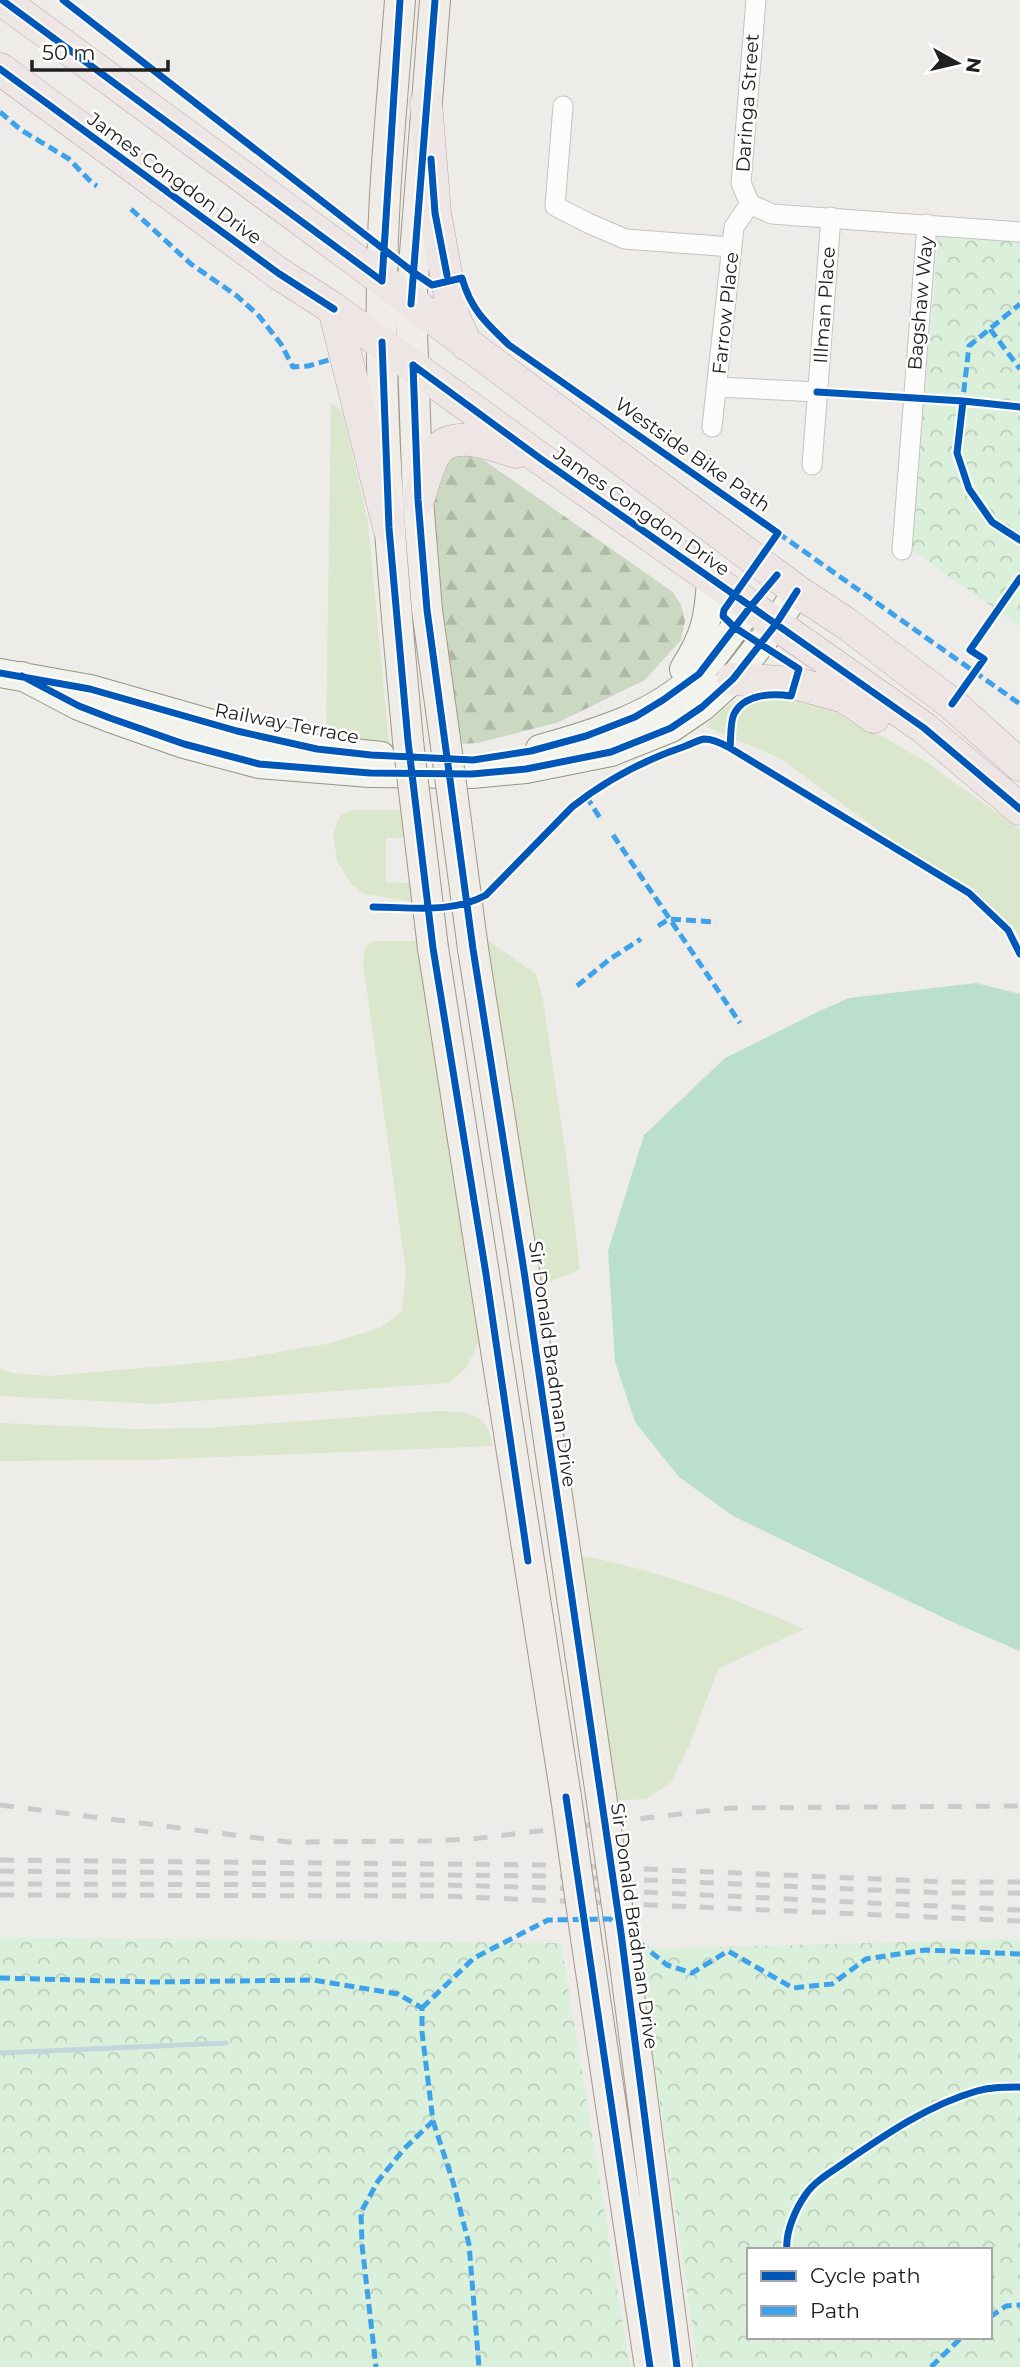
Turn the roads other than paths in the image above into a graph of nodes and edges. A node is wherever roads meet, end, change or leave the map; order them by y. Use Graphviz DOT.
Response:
graph roads {
  1 [pos="2,0"];
  2 [pos="400,0"];
  3 [pos="435,0"];
  4 [pos="756,0"];
  5 [pos="0,69"];
  6 [pos="426,103"];
  7 [pos="563,106"];
  8 [pos="750,204"];
  9 [pos="831,217"];
  10 [pos="926,224"];
  11 [pos="1020,232"];
  12 [pos="732,247"];
  13 [pos="382,281"];
  14 [pos="411,304"];
  15 [pos="334,309"];
  16 [pos="382,342"];
  17 [pos="468,346"];
  18 [pos="413,365"];
  19 [pos="717,387"];
  20 [pos="817,393"];
  21 [pos="712,427"];
  22 [pos="541,460"];
  23 [pos="812,465"];
  24 [pos="418,500"];
  25 [pos="389,528"];
  26 [pos="902,550"];
  27 [pos="711,580"];
  28 [pos="787,583"];
  29 [pos="751,606"];
  30 [pos="776,624"];
  31 [pos="11,674"];
  32 [pos="733,679"];
  33 [pos="663,701"];
  34 [pos="978,727"];
  35 [pos="1020,742"];
  36 [pos="1020,765"];
  37 [pos="970,766"];
  38 [pos="1020,809"];
  39 [pos="650,2367"];
  40 [pos="677,2367"];
  1 -- 13 [label="highway, James Congdon Drive"];
  2 -- 13 [label="main road"];
  3 -- 6 [label="main road, Sir Donald Bradman Drive"];
  4 -- 8 [label="street, Daringa Street"];
  5 -- 15 [label="highway, James Congdon Drive"];
  6 -- 14 [label="main road, Sir Donald Bradman Drive"];
  6 -- 17 [label="highway"];
  7 -- 12 [label="street"];
  8 -- 9 [label="street"];
  8 -- 12 [label="street, Farrow Place"];
  9 -- 10 [label="street"];
  9 -- 20 [label="street, Illman Place"];
  10 -- 11 [label="street"];
  10 -- 26 [label="street, Bagshaw Way"];
  12 -- 19 [label="street, Farrow Place"];
  13 -- 14 [label="highway, James Congdon Drive"];
  13 -- 16 [label="main road"];
  14 -- 17 [label="highway, James Congdon Drive"];
  14 -- 18 [label="main road, Sir Donald Bradman Drive"];
  15 -- 16 [label="highway, James Congdon Drive"];
  15 -- 25 [label="highway"];
  16 -- 18 [label="highway, James Congdon Drive"];
  16 -- 25 [label="main road"];
  17 -- 28 [label="highway, James Congdon Drive"];
  18 -- 22 [label="highway, James Congdon Drive"];
  18 -- 24 [label="main road, Sir Donald Bradman Drive"];
  19 -- 20 [label="street"];
  19 -- 21 [label="street, Farrow Place"];
  20 -- 23 [label="street, Illman Place"];
  22 -- 24 [label="highway"];
  22 -- 27 [label="highway, James Congdon Drive"];
  24 -- 40 [label="main road, Sir Donald Bradman Drive, bridge"];
  25 -- 39 [label="main road, bridge"];
  27 -- 29 [label="highway, James Congdon Drive"];
  27 -- 33 [label="main road"];
  28 -- 29 [label="highway"];
  28 -- 30 [label="main road, Railway Terrace"];
  28 -- 34 [label="highway, James Congdon Drive"];
  29 -- 30 [label="highway, James Congdon Drive"];
  29 -- 33 [label="main road, Railway Terrace"];
  30 -- 32 [label="main road, Railway Terrace"];
  30 -- 37 [label="highway, James Congdon Drive"];
  31 -- 32 [label="main road, Railway Terrace"];
  31 -- 33 [label="main road, Railway Terrace"];
  32 -- 37 [label="highway"];
  34 -- 35 [label="highway"];
  34 -- 36 [label="highway, James Congdon Drive"];
  37 -- 38 [label="highway, James Congdon Drive"];
}
